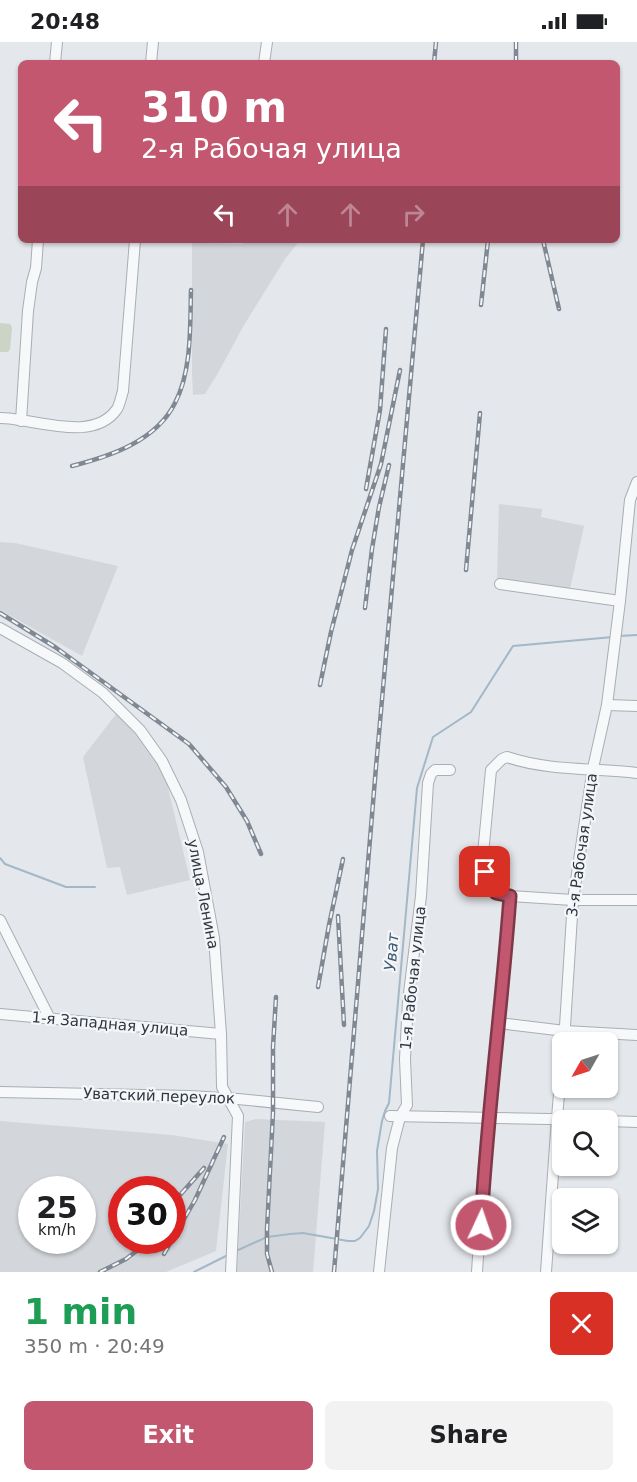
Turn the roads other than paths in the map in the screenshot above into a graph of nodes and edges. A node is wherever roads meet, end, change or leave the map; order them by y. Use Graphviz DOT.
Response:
graph roads {
  1 [pos="57,42"];
  2 [pos="153,42"];
  3 [pos="267,42"];
  4 [pos="55,60"];
  5 [pos="151,60"];
  6 [pos="264,60"];
  7 [pos="38,243"];
  8 [pos="135,243"];
  9 [pos="0,418"];
  10 [pos="21,421"];
  11 [pos="637,482"];
  12 [pos="500,584"];
  13 [pos="620,601"];
  14 [pos="0,628"];
  15 [pos="606,705"];
  16 [pos="637,706"];
  17 [pos="593,768"];
  18 [pos="450,770"];
  19 [pos="637,773"];
  20 [pos="510,896"];
  21 [pos="573,900"];
  22 [pos="637,900"];
  23 [pos="0,920"];
  24 [pos="0,1014"];
  25 [pos="50,1019"];
  26 [pos="500,1023"];
  27 [pos="565,1030"];
  28 [pos="221,1034"];
  29 [pos="637,1035"];
  30 [pos="0,1092"];
  31 [pos="229,1098"];
  32 [pos="318,1107"];
  33 [pos="395,1116"];
  34 [pos="552,1118"];
  35 [pos="489,1119"];
  36 [pos="618,1121"];
  37 [pos="637,1122"];
  38 [pos="553,1176"];
  39 [pos="231,1270"];
  40 [pos="379,1272"];
  41 [pos="477,1272"];
  42 [pos="546,1272"];
  1 -- 4 [label="street"];
  2 -- 5 [label="street"];
  3 -- 6 [label="street"];
  7 -- 10 [label="street"];
  8 -- 10 [label="street"];
  9 -- 10 [label="street"];
  11 -- 13 [label="street, 3-я Рабочая улица"];
  12 -- 13 [label="street"];
  13 -- 15 [label="street, 3-я Рабочая улица"];
  14 -- 28 [label="street, улица Ленина"];
  15 -- 16 [label="street"];
  15 -- 17 [label="street, 3-я Рабочая улица"];
  17 -- 19 [label="street"];
  17 -- 20 [label="street"];
  17 -- 21 [label="street, 3-я Рабочая улица"];
  18 -- 33 [label="street, 1-я Рабочая улица"];
  20 -- 21 [label="street"];
  20 -- 26 [label="street"];
  21 -- 22 [label="street"];
  21 -- 27 [label="street, 3-я Рабочая улица"];
  23 -- 25 [label="street"];
  24 -- 25 [label="street, 1-я Западная улица"];
  25 -- 28 [label="street, 1-я Западная улица"];
  26 -- 27 [label="street"];
  26 -- 35 [label="street"];
  27 -- 29 [label="street"];
  28 -- 31 [label="street, улица Ленина"];
  30 -- 31 [label="street, Уватский переулок"];
  31 -- 32 [label="street, Уватский переулок"];
  31 -- 39 [label="street, улица Ленина"];
  33 -- 35 [label="street"];
  33 -- 40 [label="street, 1-я Рабочая улица"];
  34 -- 35 [label="street"];
  35 -- 41 [label="street"];
  36 -- 37 [label="street"];
  38 -- 42 [label="street"];
}
